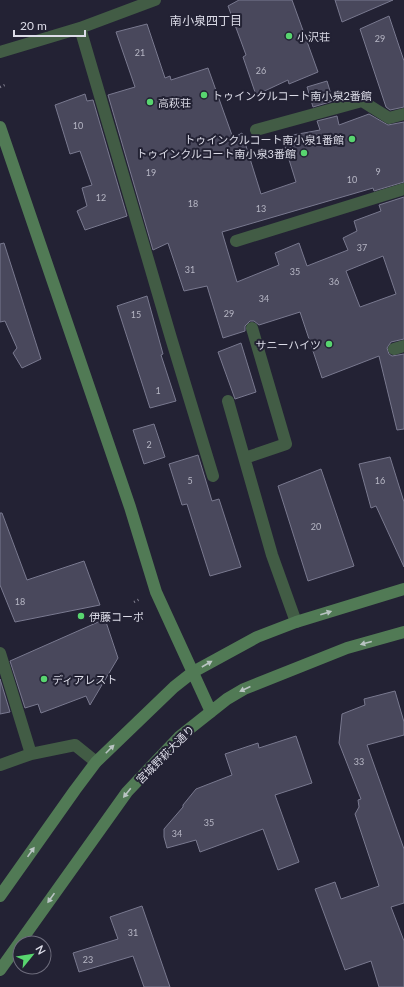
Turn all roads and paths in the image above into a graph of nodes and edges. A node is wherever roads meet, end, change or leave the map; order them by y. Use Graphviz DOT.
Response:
graph roads {
  1 [pos="155,0"];
  2 [pos="134,3"];
  3 [pos="80,28"];
  4 [pos="0,52"];
  5 [pos="7,84"];
  6 [pos="0,87"];
  7 [pos="404,114"];
  8 [pos="0,127"];
  9 [pos="256,130"];
  10 [pos="404,189"];
  11 [pos="236,241"];
  12 [pos="252,328"];
  13 [pos="228,402"];
  14 [pos="245,458"];
  15 [pos="213,476"];
  16 [pos="404,589"];
  17 [pos="296,622"];
  18 [pos="404,632"];
  19 [pos="0,653"];
  20 [pos="193,672"];
  21 [pos="211,712"];
  22 [pos="31,754"];
  23 [pos="96,762"];
  24 [pos="0,765"];
  25 [pos="0,896"];
  26 [pos="0,970"];
  1 -- 2 [label="street"];
  2 -- 3 [label="street"];
  3 -- 4 [label="street"];
  3 -- 15 [label="street"];
  5 -- 6 [label="path"];
  7 -- 9 [label="street"];
  8 -- 20 [label="street"];
  10 -- 11 [label="street"];
  12 -- 14 [label="street"];
  13 -- 14 [label="street"];
  14 -- 17 [label="street"];
  17 -- 16 [label="street, one-way"];
  20 -- 17 [label="street, one-way"];
  18 -- 21 [label="street, 宮城野萩大通り, one-way"];
  19 -- 22 [label="street"];
  20 -- 21 [label="street"];
  23 -- 20 [label="street, one-way"];
  21 -- 26 [label="street, 宮城野萩大通り, one-way"];
  22 -- 23 [label="street"];
  22 -- 24 [label="street"];
  25 -- 23 [label="street, one-way"];
}
